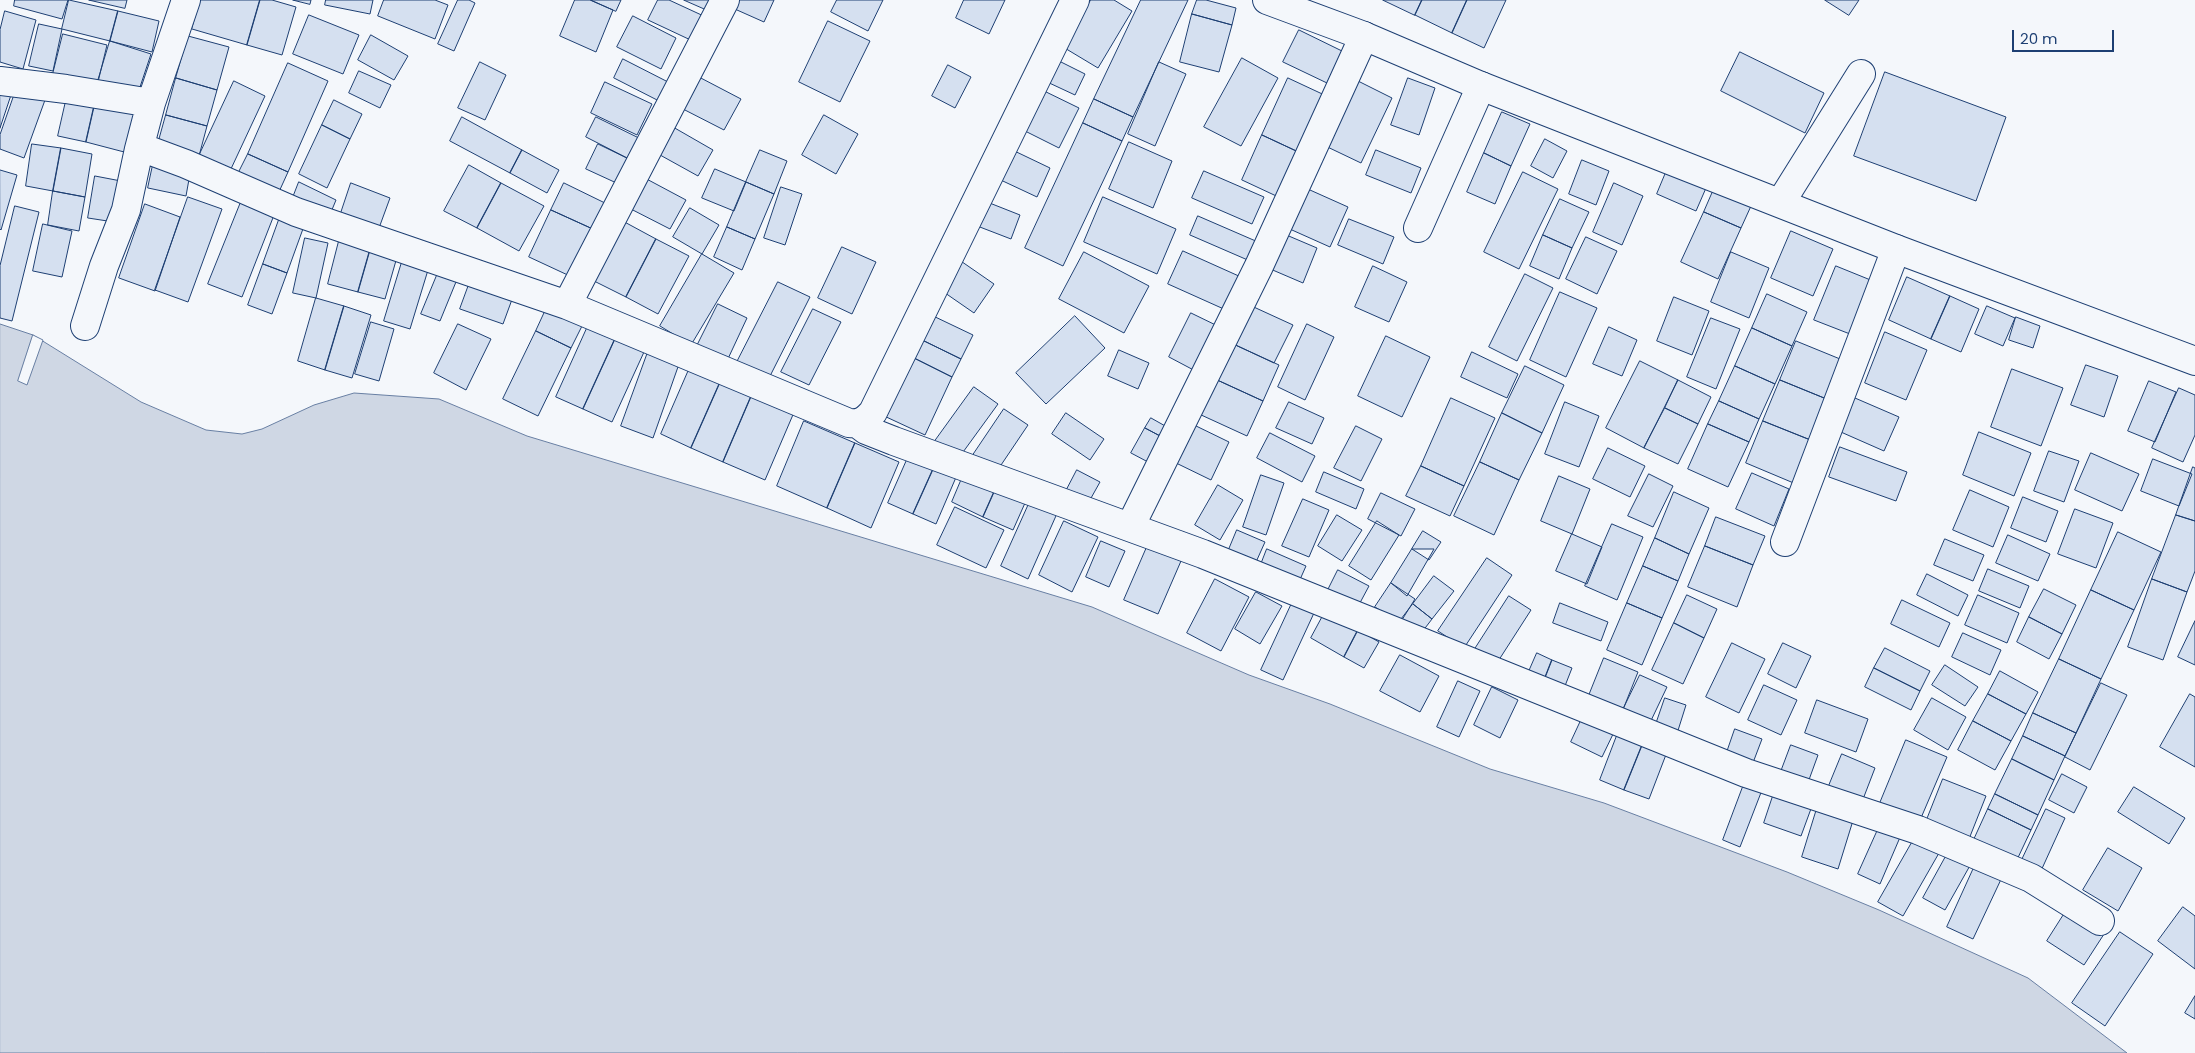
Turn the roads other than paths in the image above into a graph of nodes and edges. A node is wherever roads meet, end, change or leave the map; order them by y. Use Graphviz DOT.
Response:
graph roads {
  1 [pos="186,0"];
  2 [pos="725,0"];
  3 [pos="1075,0"];
  4 [pos="1266,0"];
  5 [pos="1364,36"];
  6 [pos="1861,74"];
  7 [pos="0,81"];
  8 [pos="1481,86"];
  9 [pos="151,103"];
  10 [pos="139,150"];
  11 [pos="1781,202"];
  12 [pos="1418,228"];
  13 [pos="1896,249"];
  14 [pos="567,305"];
  15 [pos="85,326"];
  16 [pos="2195,361"];
  17 [pos="858,424"];
  18 [pos="1130,527"];
  19 [pos="1785,542"];
  20 [pos="2100,921"];
  1 -- 9 [label="street"];
  2 -- 14 [label="street"];
  3 -- 17 [label="street"];
  4 -- 5 [label="street"];
  5 -- 8 [label="street"];
  5 -- 18 [label="street"];
  6 -- 11 [label="street"];
  7 -- 9 [label="street"];
  8 -- 11 [label="street"];
  8 -- 12 [label="street"];
  9 -- 10 [label="street"];
  10 -- 14 [label="street"];
  10 -- 15 [label="street"];
  11 -- 13 [label="street"];
  13 -- 16 [label="street"];
  13 -- 19 [label="street"];
  14 -- 17 [label="street"];
  17 -- 18 [label="street"];
  18 -- 20 [label="street"];
}
